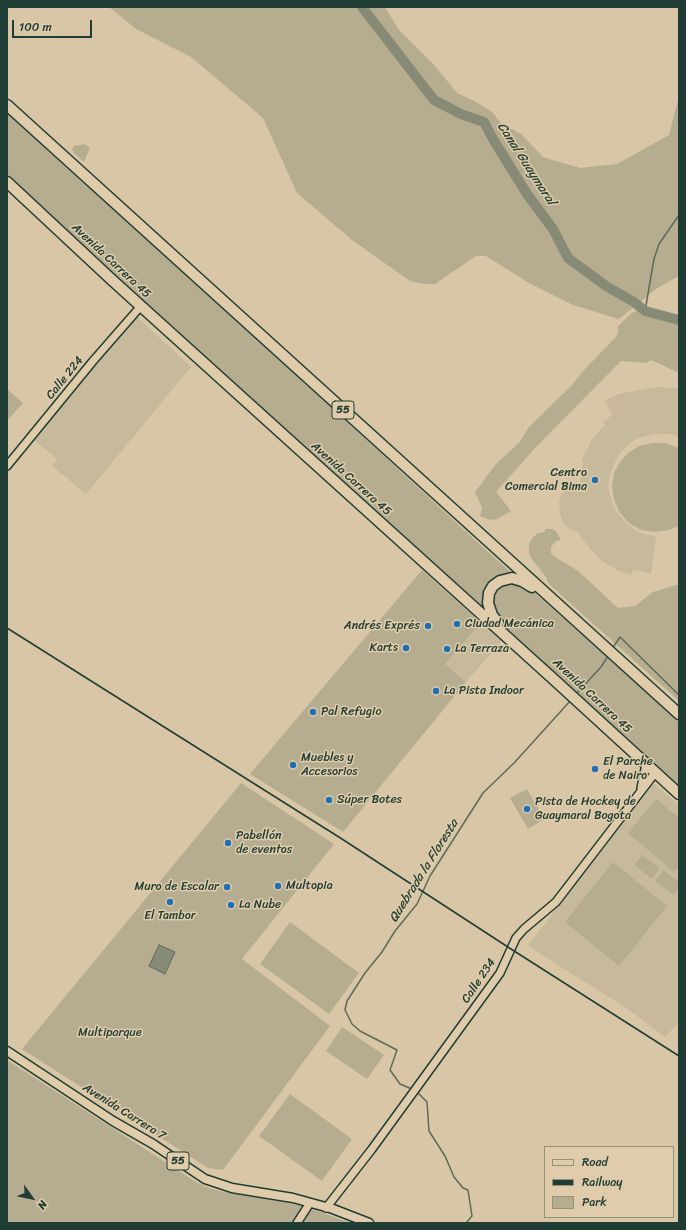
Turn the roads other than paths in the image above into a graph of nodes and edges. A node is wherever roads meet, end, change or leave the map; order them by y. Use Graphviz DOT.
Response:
graph roads {
  1 [pos="7,105"];
  2 [pos="7,182"];
  3 [pos="141,306"];
  4 [pos="7,466"];
  5 [pos="565,612"];
  6 [pos="523,651"];
  7 [pos="679,714"];
  8 [pos="646,764"];
  9 [pos="655,772"];
  10 [pos="641,790"];
  11 [pos="679,794"];
  12 [pos="7,1051"];
  13 [pos="310,1203"];
  14 [pos="326,1208"];
  15 [pos="297,1223"];
  16 [pos="369,1223"];
  1 -- 5 [label="highway, 55"];
  2 -- 3 [label="highway, Avenida Carrera 45"];
  3 -- 4 [label="street, Calle 224"];
  3 -- 6 [label="highway, Avenida Carrera 45"];
  5 -- 6 [label="highway"];
  5 -- 7 [label="highway, 55"];
  6 -- 8 [label="highway, Avenida Carrera 45"];
  8 -- 9 [label="highway, Avenida Carrera 45"];
  8 -- 10 [label="street"];
  9 -- 10 [label="street, Calle 234"];
  9 -- 11 [label="highway, Avenida Carrera 45"];
  10 -- 14 [label="street, Calle 234"];
  12 -- 13 [label="main road, Avenida Carrera 7 / 55"];
  13 -- 14 [label="main road, Avenida Carrera 7 / 55"];
  13 -- 15 [label="street"];
  14 -- 16 [label="main road, Avenida Carrera 7 / 55"];
}
